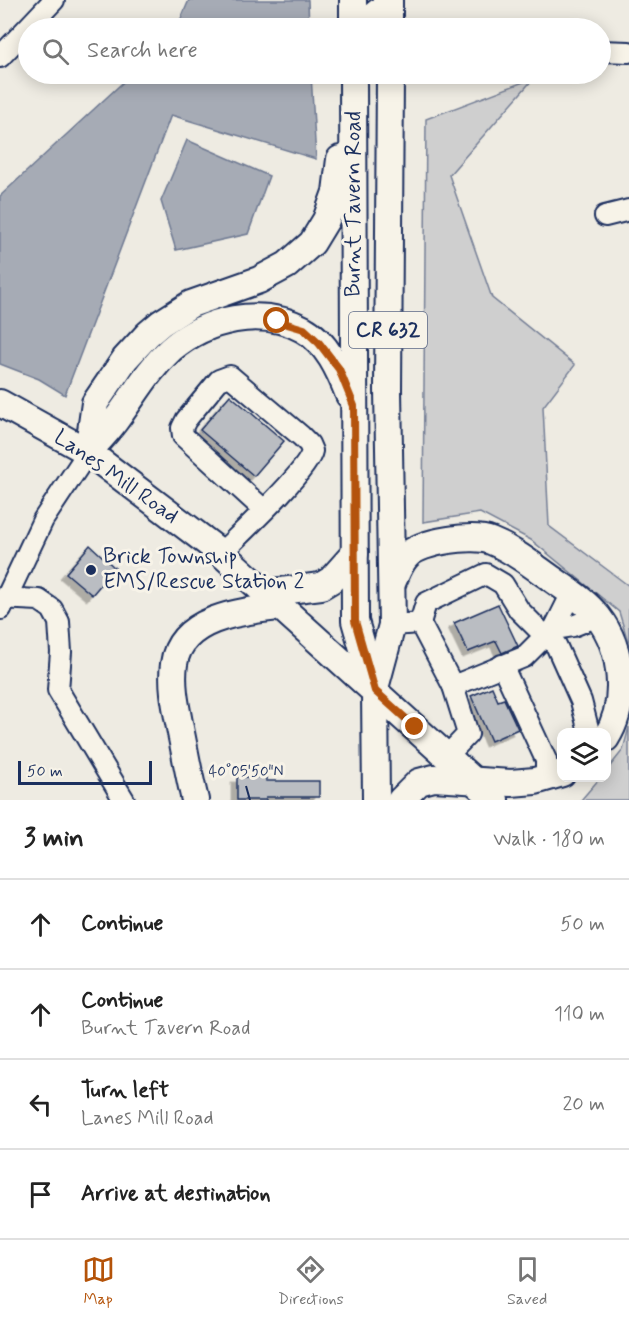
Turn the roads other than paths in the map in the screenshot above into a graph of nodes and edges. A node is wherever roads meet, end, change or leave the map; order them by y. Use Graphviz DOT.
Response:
graph roads {
  1 [pos="54,0"];
  2 [pos="353,0"];
  3 [pos="388,0"];
  4 [pos="37,18"];
  5 [pos="353,18"];
  6 [pos="366,18"];
  7 [pos="389,18"];
  8 [pos="18,38"];
  9 [pos="611,51"];
  10 [pos="629,52"];
  11 [pos="0,57"];
  12 [pos="353,84"];
  13 [pos="390,84"];
  14 [pos="354,121"];
  15 [pos="629,210"];
  16 [pos="605,216"];
  17 [pos="0,403"];
  18 [pos="354,406"];
  19 [pos="88,452"];
  20 [pos="264,510"];
  21 [pos="221,553"];
  22 [pos="355,553"];
  23 [pos="391,586"];
  24 [pos="573,593"];
  25 [pos="272,600"];
  26 [pos="2,602"];
  27 [pos="598,616"];
  28 [pos="420,623"];
  29 [pos="392,625"];
  30 [pos="549,632"];
  31 [pos="502,665"];
  32 [pos="453,686"];
  33 [pos="375,691"];
  34 [pos="588,728"];
  35 [pos="611,730"];
  36 [pos="447,756"];
  37 [pos="554,776"];
  38 [pos="474,781"];
  39 [pos="124,800"];
  40 [pos="195,800"];
  41 [pos="376,800"];
  42 [pos="401,800"];
  43 [pos="495,800"];
  1 -- 4 [label="street"];
  2 -- 5 [label="main road"];
  3 -- 6 [label="street"];
  3 -- 7 [label="main road"];
  8 -- 11 [label="street"];
  9 -- 10 [label="street"];
  12 -- 14 [label="main road, Burnt Tavern Road / CR 632"];
  13 -- 23 [label="main road, Burnt Tavern Road / CR 632"];
  14 -- 18 [label="main road, Burnt Tavern Road / CR 632"];
  14 -- 19 [label="main road"];
  15 -- 16 [label="street"];
  17 -- 19 [label="main road, Lanes Mill Road"];
  18 -- 19 [label="main road"];
  18 -- 22 [label="main road, Burnt Tavern Road / CR 632"];
  19 -- 21 [label="main road, Lanes Mill Road"];
  19 -- 26 [label="street"];
  20 -- 20 [label="street"];
  20 -- 21 [label="street"];
  21 -- 25 [label="main road, Lanes Mill Road"];
  22 -- 25 [label="main road"];
  22 -- 33 [label="main road, Burnt Tavern Road / CR 632"];
  23 -- 24 [label="main road"];
  23 -- 29 [label="main road, Burnt Tavern Road"];
  24 -- 27 [label="main road"];
  24 -- 30 [label="street"];
  25 -- 33 [label="main road, Lanes Mill Road"];
  25 -- 40 [label="main road"];
  26 -- 39 [label="street"];
  27 -- 30 [label="street"];
  27 -- 35 [label="main road"];
  28 -- 29 [label="street"];
  28 -- 30 [label="street"];
  28 -- 32 [label="street"];
  29 -- 33 [label="main road, Burnt Tavern Road"];
  30 -- 31 [label="street"];
  30 -- 34 [label="street"];
  31 -- 32 [label="street"];
  31 -- 37 [label="street"];
  32 -- 36 [label="street"];
  33 -- 36 [label="main road, Lanes Mill Road"];
  33 -- 41 [label="main road, Burnt Tavern Road"];
  36 -- 38 [label="main road, Lanes Mill Road"];
  37 -- 38 [label="main road"];
  38 -- 42 [label="main road"];
  38 -- 43 [label="main road, Lanes Mill Road"];
}
